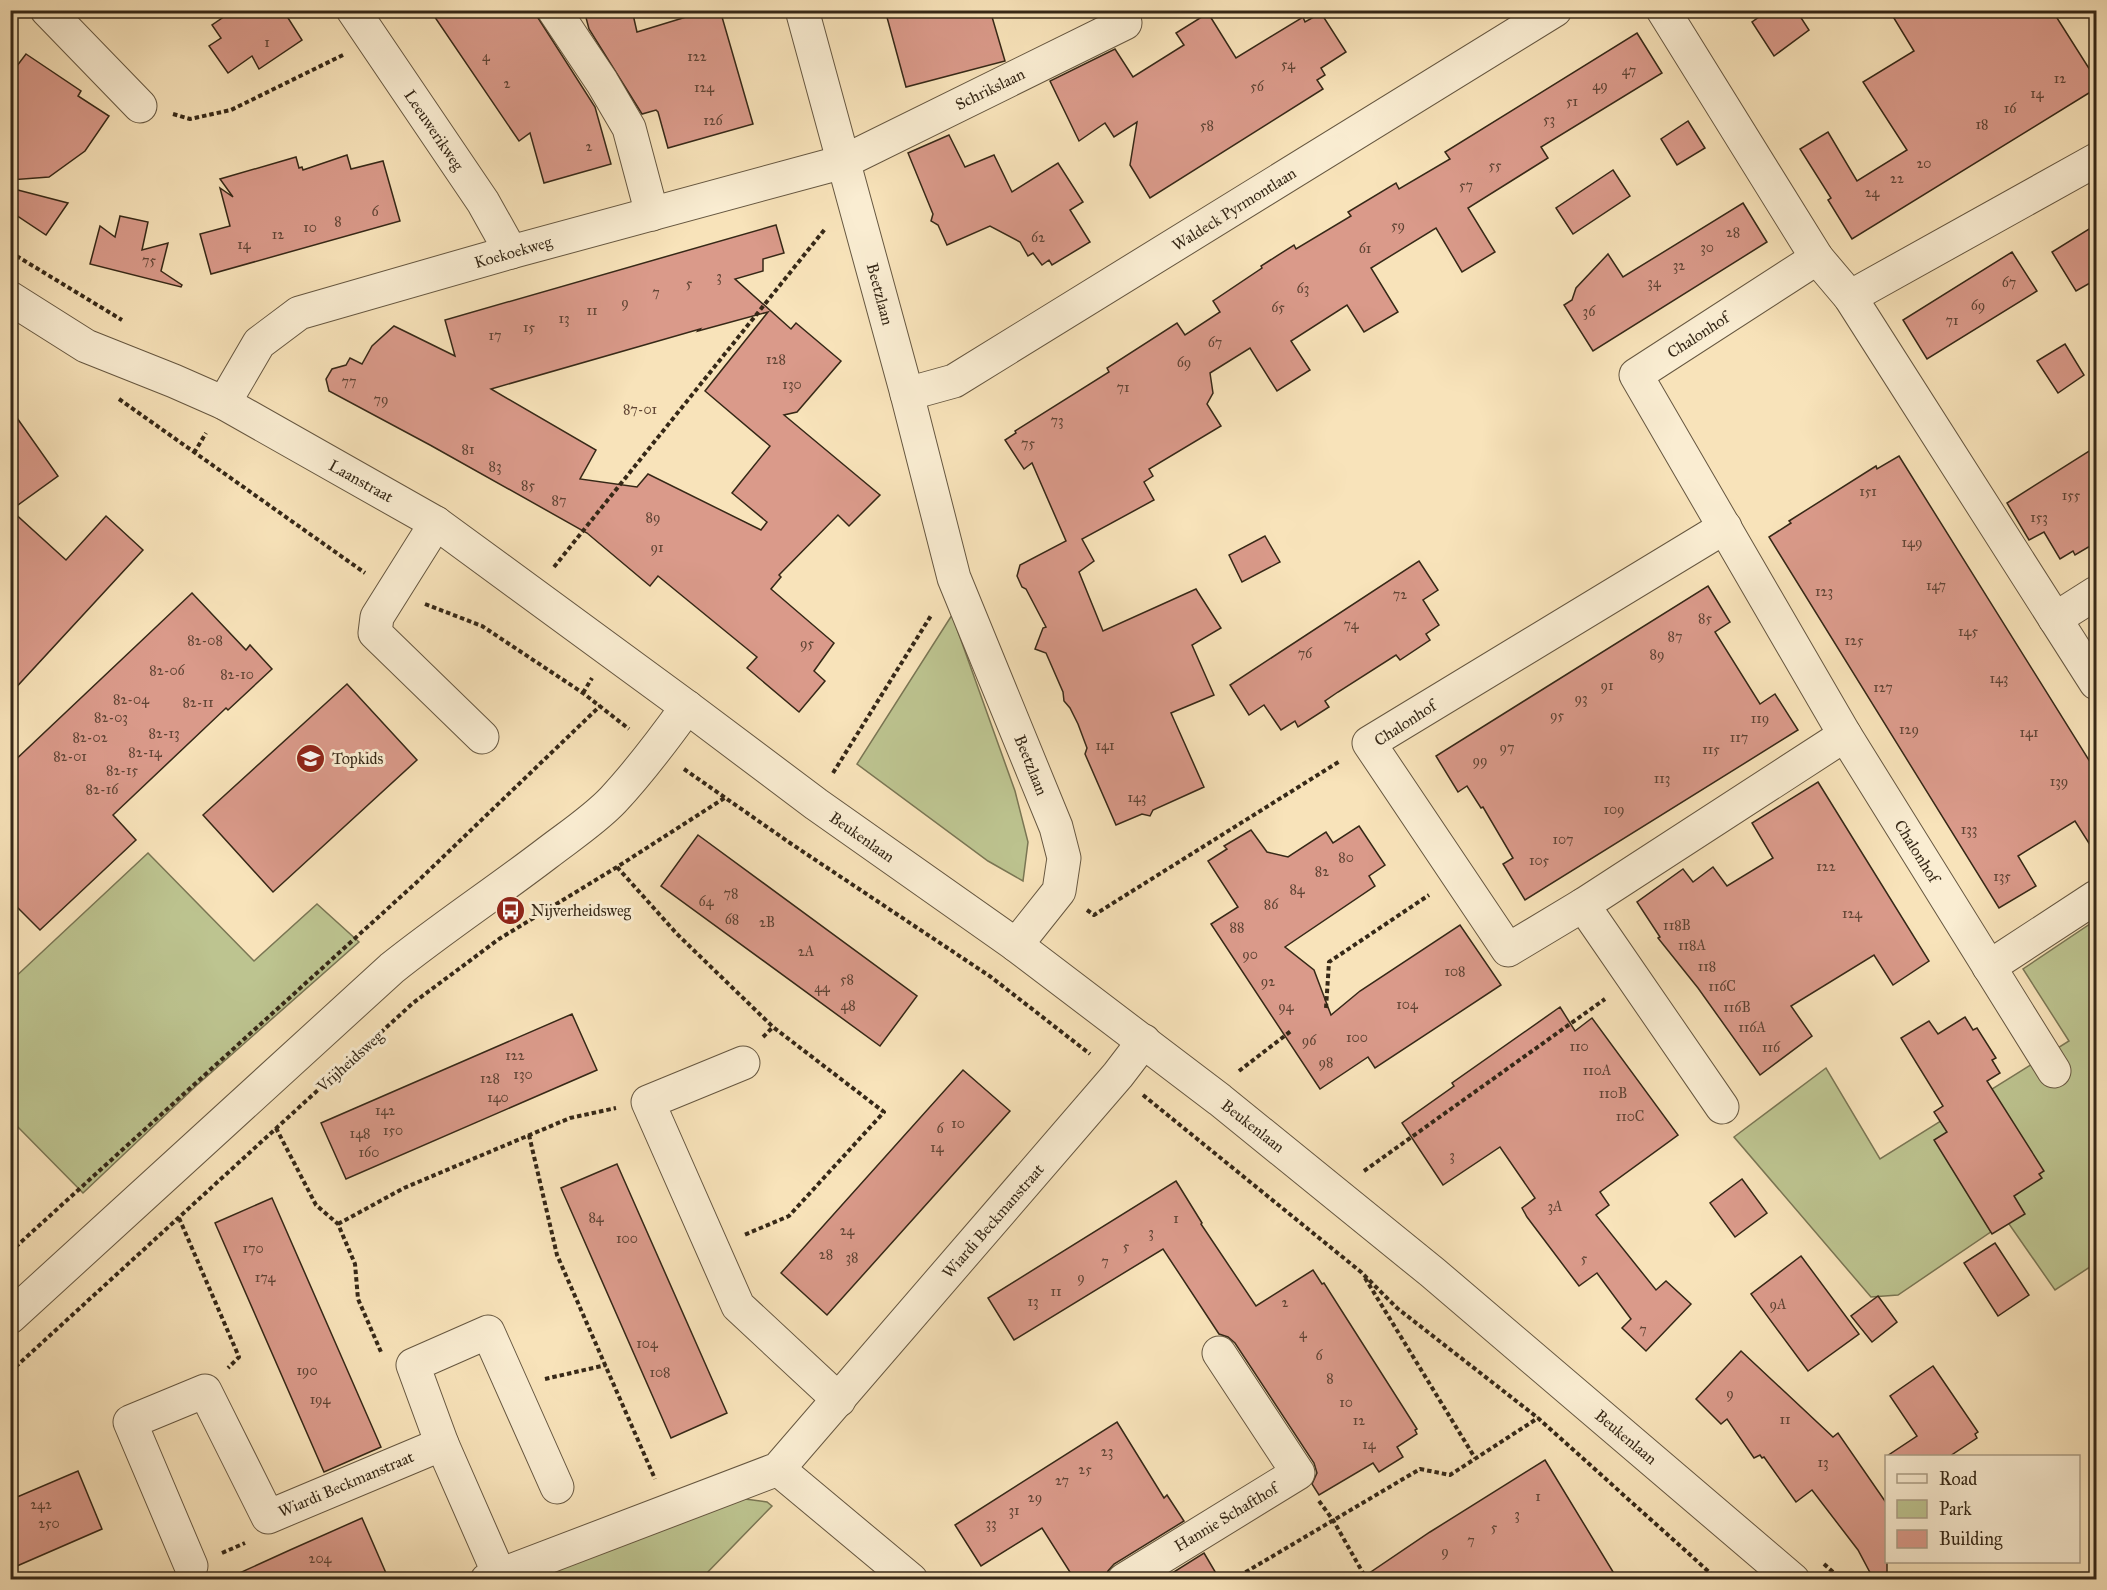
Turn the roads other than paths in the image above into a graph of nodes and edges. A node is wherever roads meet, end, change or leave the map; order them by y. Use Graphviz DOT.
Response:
graph roads {
  1 [pos="46,10"];
  2 [pos="353,10"];
  3 [pos="554,10"];
  4 [pos="802,10"];
  5 [pos="1122,10"];
  6 [pos="1555,10"];
  7 [pos="1663,10"];
  8 [pos="140,106"];
  9 [pos="2097,160"];
  10 [pos="843,162"];
  11 [pos="652,214"];
  12 [pos="511,252"];
  13 [pos="1817,258"];
  14 [pos="1850,297"];
  15 [pos="10,298"];
  16 [pos="907,394"];
  17 [pos="224,403"];
  18 [pos="436,523"];
  19 [pos="1725,527"];
  20 [pos="2097,593"];
  21 [pos="2055,619"];
  22 [pos="2097,683"];
  23 [pos="687,707"];
  24 [pos="1845,735"];
  25 [pos="482,737"];
  26 [pos="2097,897"];
  27 [pos="1583,905"];
  28 [pos="1016,945"];
  29 [pos="1989,967"];
  30 [pos="1144,1041"];
  31 [pos="742,1063"];
  32 [pos="2054,1071"];
  33 [pos="1722,1107"];
  34 [pos="10,1317"];
  35 [pos="1219,1353"];
  36 [pos="839,1400"];
  37 [pos="442,1444"];
  38 [pos="778,1469"];
  39 [pos="557,1487"];
  40 [pos="191,1566"];
  41 [pos="493,1577"];
  42 [pos="911,1580"];
  43 [pos="1124,1580"];
  44 [pos="1792,1580"];
  1 -- 8 [label="street"];
  2 -- 12 [label="street, Leeuwerikweg"];
  3 -- 11 [label="street"];
  4 -- 10 [label="street, Beetzlaan"];
  5 -- 10 [label="street, Schrikslaan"];
  6 -- 16 [label="street, Waldeck Pyrmontlaan"];
  7 -- 13 [label="street"];
  9 -- 14 [label="street"];
  10 -- 11 [label="street, Koekoekweg"];
  10 -- 16 [label="street, Beetzlaan"];
  11 -- 12 [label="street, Koekoekweg"];
  12 -- 17 [label="street, Koekoekweg"];
  13 -- 14 [label="street"];
  13 -- 19 [label="street, Chalonhof"];
  14 -- 21 [label="street"];
  15 -- 17 [label="street, Laanstraat"];
  16 -- 28 [label="street, Beetzlaan"];
  17 -- 18 [label="street, Laanstraat"];
  18 -- 23 [label="street, Laanstraat"];
  18 -- 25 [label="street"];
  19 -- 24 [label="street, Chalonhof"];
  19 -- 27 [label="street, Chalonhof"];
  20 -- 21 [label="street"];
  21 -- 22 [label="street"];
  23 -- 28 [label="street, Beukenlaan"];
  23 -- 34 [label="street"];
  24 -- 27 [label="street, Chalonhof"];
  24 -- 29 [label="street, Chalonhof"];
  26 -- 29 [label="street"];
  27 -- 33 [label="street"];
  28 -- 30 [label="street, Beukenlaan"];
  29 -- 32 [label="street, Chalonhof"];
  30 -- 36 [label="street, Wiardi Beckmanstraat"];
  30 -- 44 [label="street, Beukenlaan"];
  31 -- 36 [label="street"];
  35 -- 43 [label="street, Hannie Schafthof"];
  36 -- 38 [label="street, Wiardi Beckmanstraat"];
  37 -- 39 [label="street, Wiardi Beckmanstraat"];
  37 -- 40 [label="street, Wiardi Beckmanstraat"];
  37 -- 41 [label="street, Wiardi Beckmanstraat"];
  38 -- 41 [label="street, Wiardi Beckmanstraat"];
  38 -- 42 [label="street"];
}
